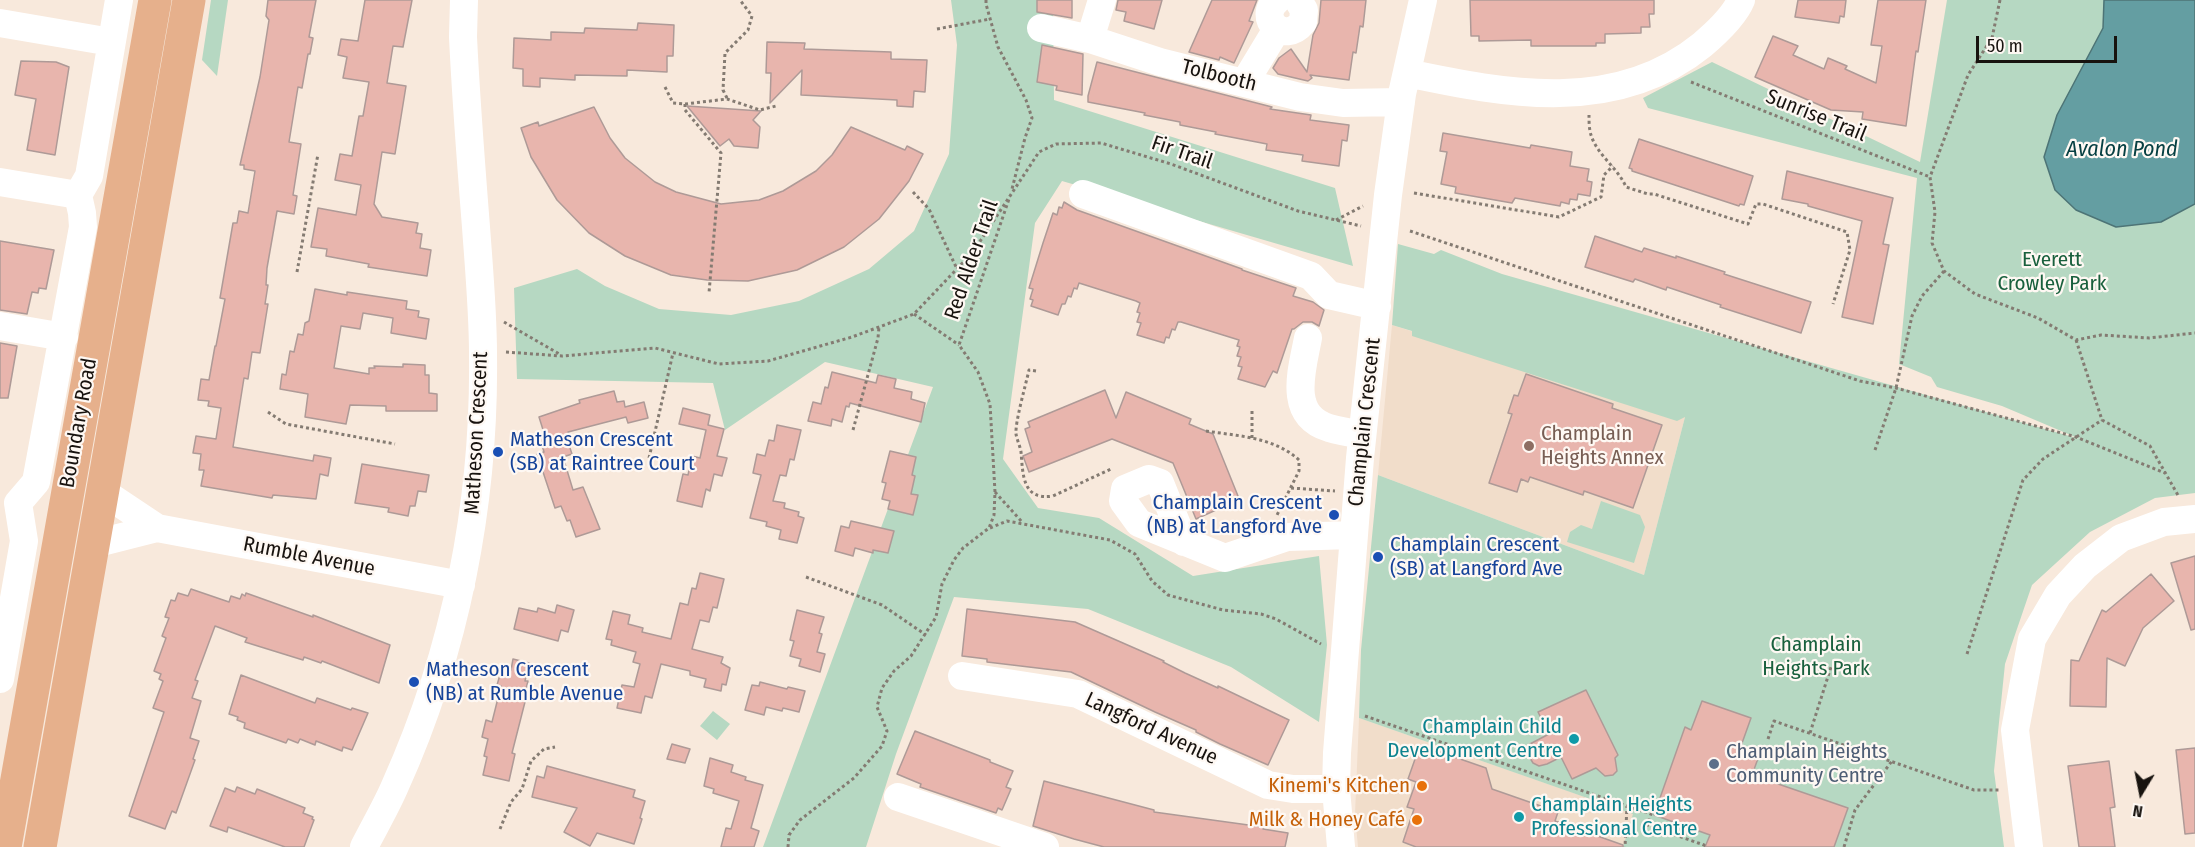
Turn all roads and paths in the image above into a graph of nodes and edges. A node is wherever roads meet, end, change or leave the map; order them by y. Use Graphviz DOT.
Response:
graph roads {
  1 [pos="118,0"];
  2 [pos="154,0"];
  3 [pos="189,0"];
  4 [pos="464,0"];
  5 [pos="740,0"];
  6 [pos="986,0"];
  7 [pos="1102,0"];
  8 [pos="1277,0"];
  9 [pos="1298,0"];
  10 [pos="1423,0"];
  11 [pos="1740,0"];
  12 [pos="2000,0"];
  13 [pos="990,19"];
  14 [pos="0,23"];
  15 [pos="1041,28"];
  16 [pos="937,29"];
  17 [pos="1277,29"];
  18 [pos="1090,39"];
  19 [pos="111,42"];
  20 [pos="1407,73"];
  21 [pos="1245,82"];
  22 [pos="1691,82"];
  23 [pos="664,87"];
  24 [pos="727,99"];
  25 [pos="1401,102"];
  26 [pos="685,104"];
  27 [pos="776,105"];
  28 [pos="1588,115"];
  29 [pos="318,154"];
  30 [pos="1613,166"];
  31 [pos="1930,177"];
  32 [pos="0,182"];
  33 [pos="913,192"];
  34 [pos="1012,192"];
  35 [pos="1414,193"];
  36 [pos="1083,194"];
  37 [pos="78,195"];
  38 [pos="1364,206"];
  39 [pos="1336,220"];
  40 [pos="1361,226"];
  41 [pos="1410,231"];
  42 [pos="957,269"];
  43 [pos="1944,271"];
  44 [pos="297,272"];
  45 [pos="709,293"];
  46 [pos="1833,304"];
  47 [pos="1377,306"];
  48 [pos="914,314"];
  49 [pos="503,321"];
  50 [pos="0,326"];
  51 [pos="879,327"];
  52 [pos="2195,333"];
  53 [pos="63,337"];
  54 [pos="1308,338"];
  55 [pos="2076,340"];
  56 [pos="959,345"];
  57 [pos="504,351"];
  58 [pos="673,353"];
  59 [pos="561,356"];
  60 [pos="1896,387"];
  61 [pos="1252,411"];
  62 [pos="268,412"];
  63 [pos="2102,420"];
  64 [pos="853,430"];
  65 [pos="1362,435"];
  66 [pos="2076,437"];
  67 [pos="1252,438"];
  68 [pos="395,444"];
  69 [pos="1875,450"];
  70 [pos="649,458"];
  71 [pos="2165,473"];
  72 [pos="1291,488"];
  73 [pos="1337,491"];
  74 [pos="995,492"];
  75 [pos="9,501"];
  76 [pos="2187,508"];
  77 [pos="64,510"];
  78 [pos="98,517"];
  79 [pos="1024,524"];
  80 [pos="157,528"];
  81 [pos="989,528"];
  82 [pos="1353,535"];
  83 [pos="1184,542"];
  84 [pos="806,577"];
  85 [pos="461,585"];
  86 [pos="926,635"];
  87 [pos="1321,644"];
  88 [pos="1967,654"];
  89 [pos="1831,667"];
  90 [pos="962,676"];
  91 [pos="0,679"];
  92 [pos="1365,717"];
  93 [pos="1810,733"];
  94 [pos="1768,739"];
  95 [pos="555,747"];
  96 [pos="1892,761"];
  97 [pos="1336,789"];
  98 [pos="2002,790"];
  99 [pos="898,797"];
  100 [pos="1627,806"];
  101 [pos="500,830"];
  102 [pos="5,847"];
  103 [pos="40,847"];
  104 [pos="364,847"];
  105 [pos="788,847"];
  106 [pos="1045,847"];
  107 [pos="1341,847"];
  108 [pos="1625,847"];
  109 [pos="1703,847"];
  110 [pos="1844,847"];
  111 [pos="2029,847"];
  1 -- 19 [label="street"];
  2 -- 77 [label="main road, Boundary Road"];
  3 -- 78 [label="main road, Boundary Road"];
  4 -- 85 [label="street, Matheson Crescent"];
  5 -- 24 [label="path"];
  6 -- 13 [label="path, Red Alder Trail"];
  7 -- 18 [label="street"];
  8 -- 17 [label="street"];
  9 -- 17 [label="street"];
  10 -- 20 [label="street, Champlain Crescent"];
  11 -- 20 [label="street"];
  12 -- 31 [label="path"];
  13 -- 16 [label="path"];
  13 -- 34 [label="path, Red Alder Trail"];
  14 -- 19 [label="street"];
  15 -- 18 [label="street, Tolbooth"];
  17 -- 21 [label="street"];
  18 -- 21 [label="street, Tolbooth"];
  19 -- 37 [label="street"];
  20 -- 25 [label="street, Champlain Crescent"];
  21 -- 25 [label="street, Tolbooth"];
  22 -- 31 [label="path, Sunrise Trail"];
  23 -- 26 [label="path"];
  24 -- 26 [label="path"];
  24 -- 27 [label="path"];
  25 -- 47 [label="street, Champlain Crescent"];
  26 -- 45 [label="path"];
  28 -- 30 [label="path"];
  29 -- 44 [label="path"];
  30 -- 35 [label="path"];
  30 -- 46 [label="path"];
  31 -- 43 [label="path"];
  32 -- 37 [label="street"];
  33 -- 42 [label="path"];
  34 -- 39 [label="path, Fir Trail"];
  34 -- 42 [label="path"];
  34 -- 56 [label="path, Red Alder Trail"];
  36 -- 47 [label="street"];
  37 -- 53 [label="street, Boundary Road"];
  38 -- 39 [label="path"];
  39 -- 40 [label="path, Fir Trail"];
  41 -- 60 [label="path"];
  42 -- 48 [label="path"];
  43 -- 55 [label="path"];
  43 -- 60 [label="path"];
  47 -- 65 [label="street, Champlain Crescent"];
  48 -- 51 [label="path"];
  48 -- 56 [label="path"];
  49 -- 59 [label="path"];
  50 -- 53 [label="street"];
  51 -- 58 [label="path"];
  51 -- 64 [label="path"];
  52 -- 55 [label="path"];
  53 -- 75 [label="street, Boundary Road"];
  54 -- 65 [label="street"];
  55 -- 63 [label="path"];
  56 -- 74 [label="path, Red Alder Trail"];
  57 -- 59 [label="path"];
  58 -- 59 [label="path"];
  58 -- 70 [label="path"];
  60 -- 66 [label="path"];
  60 -- 69 [label="path"];
  61 -- 67 [label="path"];
  62 -- 68 [label="path"];
  63 -- 66 [label="path"];
  63 -- 71 [label="path"];
  65 -- 82 [label="street, Champlain Crescent"];
  66 -- 71 [label="path"];
  66 -- 88 [label="path"];
  71 -- 76 [label="path"];
  72 -- 73 [label="path"];
  74 -- 79 [label="path"];
  74 -- 81 [label="path, Red Alder Trail"];
  75 -- 77 [label="street"];
  75 -- 91 [label="street"];
  76 -- 111 [label="street"];
  77 -- 78 [label="street"];
  77 -- 102 [label="main road, Boundary Road"];
  78 -- 80 [label="street, Rumble Avenue"];
  78 -- 80 [label="street, Rumble Avenue"];
  78 -- 103 [label="main road, Boundary Road"];
  79 -- 81 [label="path"];
  79 -- 87 [label="path"];
  80 -- 85 [label="street, Rumble Avenue"];
  81 -- 86 [label="path"];
  82 -- 83 [label="street"];
  82 -- 97 [label="street, Champlain Crescent"];
  84 -- 86 [label="path"];
  85 -- 104 [label="street, Matheson Crescent"];
  86 -- 105 [label="path"];
  89 -- 93 [label="path"];
  90 -- 97 [label="street, Langford Avenue"];
  92 -- 100 [label="path"];
  93 -- 94 [label="path"];
  93 -- 96 [label="path"];
  95 -- 101 [label="path"];
  96 -- 98 [label="path"];
  96 -- 110 [label="path"];
  97 -- 107 [label="street, Champlain Crescent"];
  99 -- 106 [label="street"];
  100 -- 108 [label="path"];
  100 -- 109 [label="path"];
}
